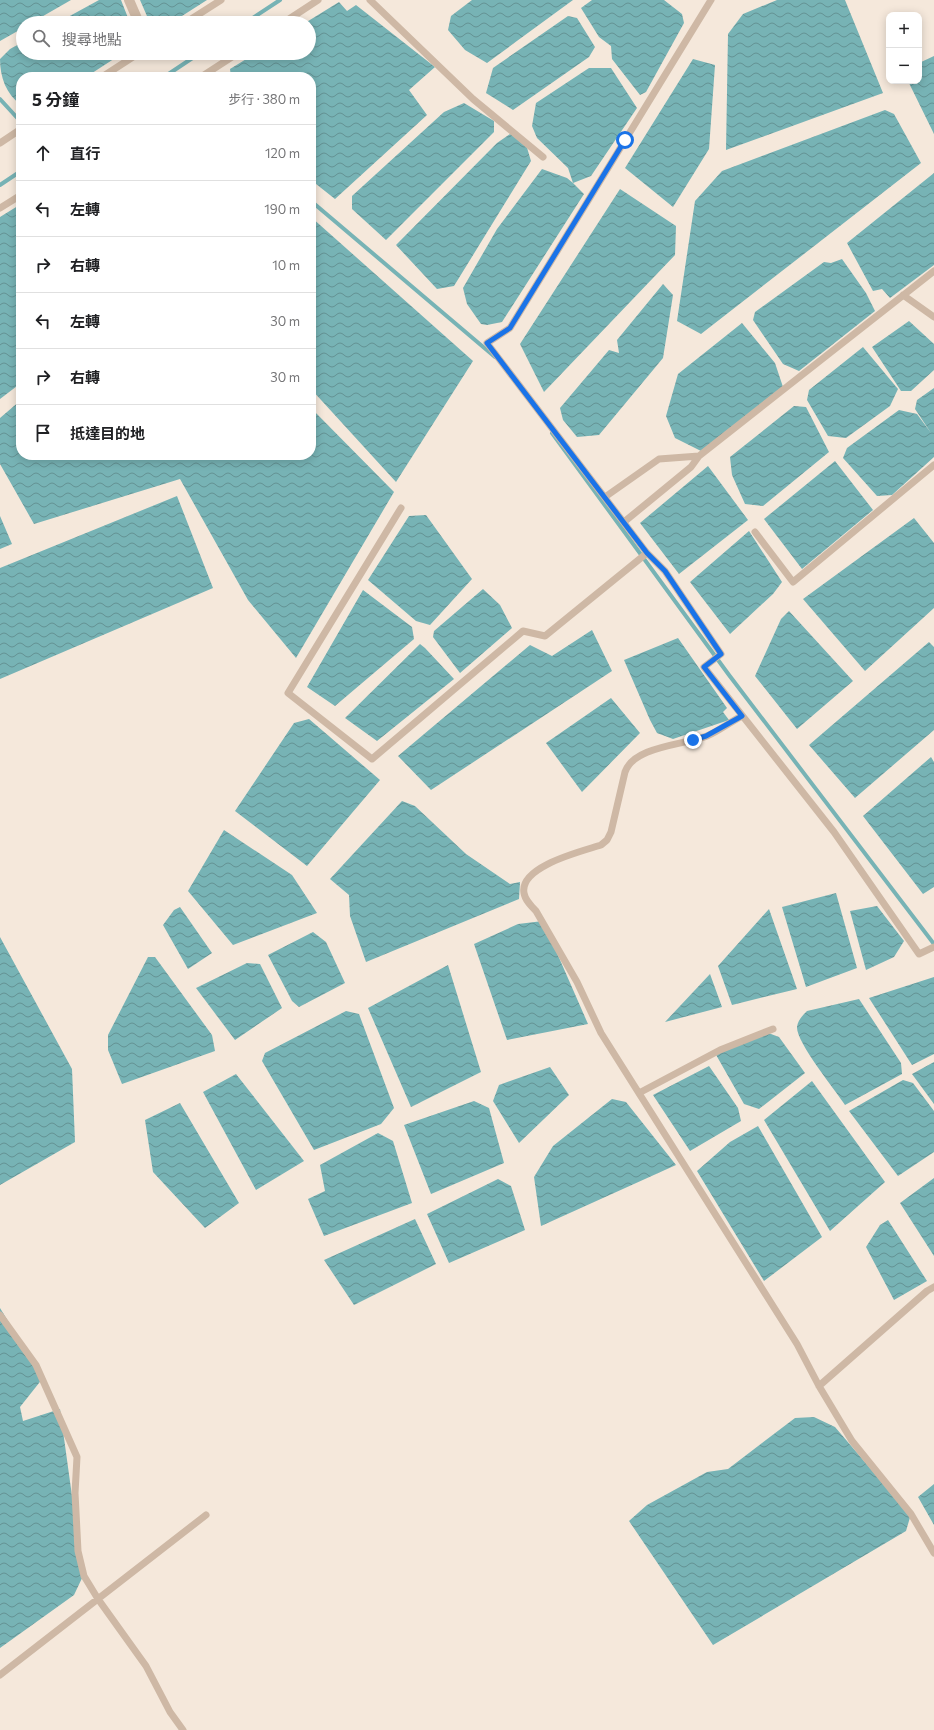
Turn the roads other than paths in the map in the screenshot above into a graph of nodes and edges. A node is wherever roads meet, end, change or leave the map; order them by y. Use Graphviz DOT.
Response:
graph roads {
  1 [pos="129,0"];
  2 [pos="221,0"];
  3 [pos="318,0"];
  4 [pos="370,0"];
  5 [pos="711,0"];
  6 [pos="136,16"];
  7 [pos="196,16"];
  8 [pos="294,16"];
  9 [pos="128,60"];
  10 [pos="227,60"];
  11 [pos="110,72"];
  12 [pos="209,72"];
  13 [pos="16,132"];
  14 [pos="0,142"];
  15 [pos="543,157"];
  16 [pos="16,198"];
  17 [pos="0,208"];
  18 [pos="934,271"];
  19 [pos="903,294"];
  20 [pos="934,317"];
  21 [pos="699,456"];
  22 [pos="934,465"];
  23 [pos="605,497"];
  24 [pos="401,508"];
  25 [pos="624,522"];
  26 [pos="754,532"];
  27 [pos="647,553"];
  28 [pos="742,716"];
  29 [pos="934,947"];
  30 [pos="773,1029"];
  31 [pos="639,1093"];
  32 [pos="934,1287"];
  33 [pos="0,1315"];
  34 [pos="819,1386"];
  35 [pos="206,1515"];
  36 [pos="934,1553"];
  37 [pos="98,1599"];
  38 [pos="0,1675"];
  39 [pos="183,1730"];
  1 -- 6 [label="street"];
  2 -- 7 [label="lane"];
  3 -- 8 [label="lane"];
  4 -- 15 [label="lane"];
  5 -- 23 [label="lane"];
  9 -- 11 [label="lane"];
  10 -- 12 [label="lane"];
  13 -- 14 [label="lane"];
  16 -- 17 [label="lane"];
  18 -- 19 [label="lane"];
  19 -- 20 [label="lane"];
  19 -- 21 [label="lane"];
  21 -- 23 [label="lane"];
  21 -- 25 [label="lane"];
  22 -- 26 [label="lane"];
  23 -- 25 [label="lane"];
  24 -- 27 [label="lane"];
  25 -- 27 [label="lane"];
  27 -- 28 [label="lane"];
  28 -- 29 [label="lane"];
  28 -- 31 [label="lane"];
  30 -- 31 [label="lane"];
  31 -- 34 [label="lane"];
  32 -- 34 [label="lane"];
  33 -- 37 [label="lane"];
  34 -- 36 [label="lane"];
  35 -- 37 [label="lane"];
  37 -- 38 [label="lane"];
  37 -- 39 [label="lane"];
}
